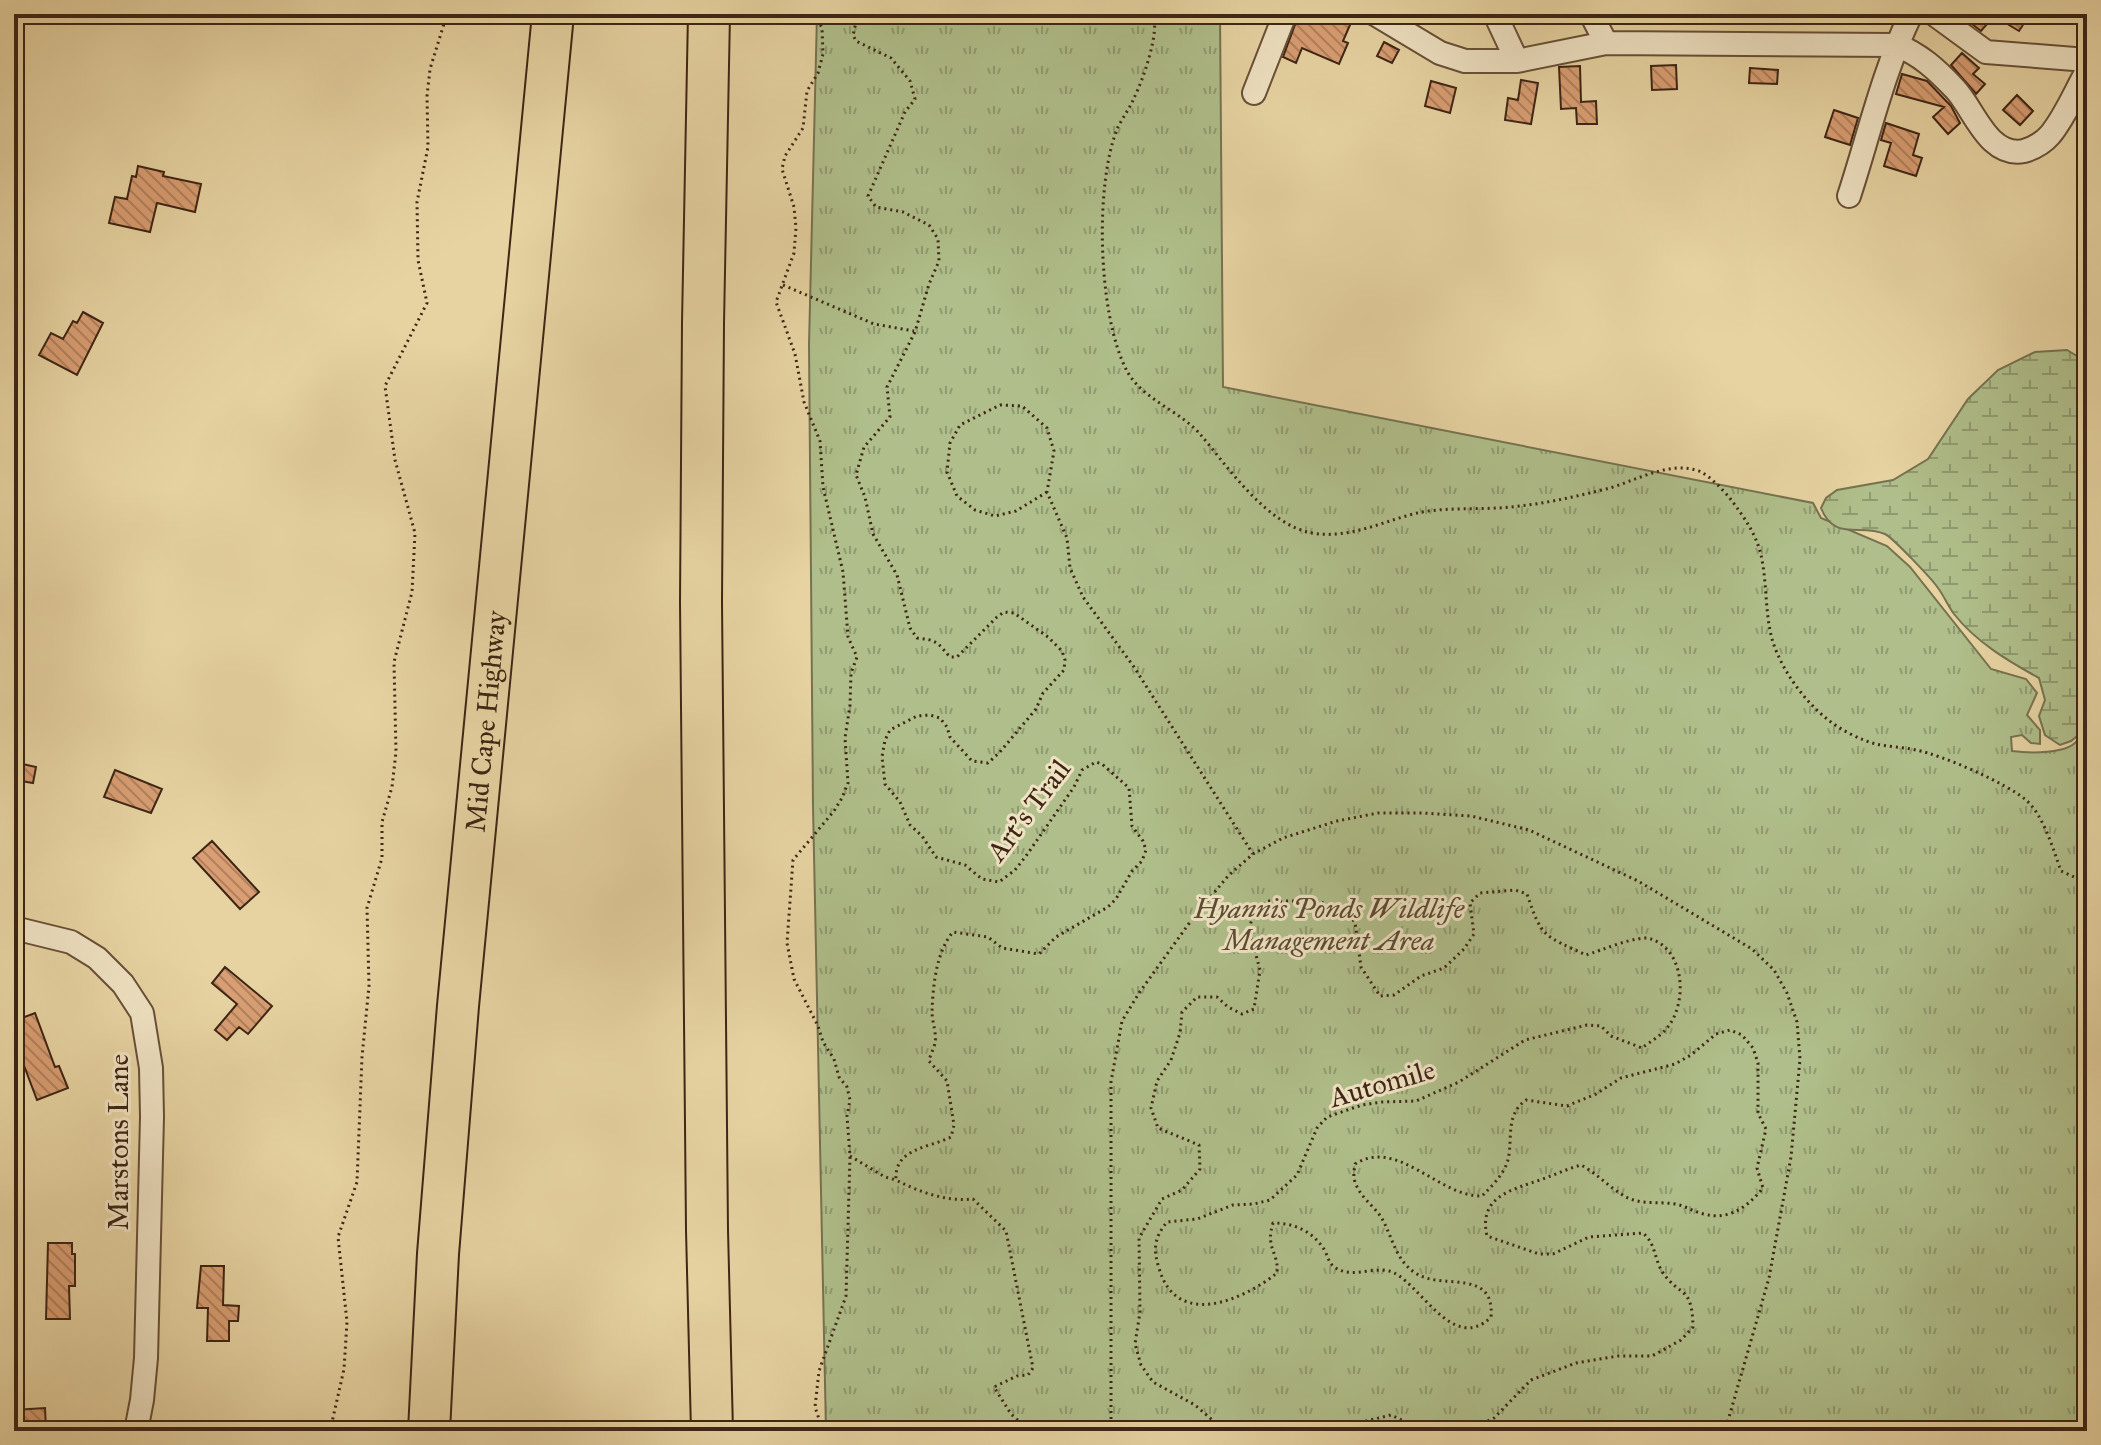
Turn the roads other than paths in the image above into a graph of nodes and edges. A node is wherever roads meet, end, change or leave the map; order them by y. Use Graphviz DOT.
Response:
graph roads {
  1 [pos="553,14"];
  2 [pos="709,14"];
  3 [pos="1285,14"];
  4 [pos="1375,14"];
  5 [pos="1495,14"];
  6 [pos="1591,14"];
  7 [pos="1911,14"];
  8 [pos="1934,14"];
  9 [pos="1606,43"];
  10 [pos="1896,45"];
  11 [pos="2087,60"];
  12 [pos="1517,61"];
  13 [pos="2087,71"];
  14 [pos="1254,93"];
  15 [pos="1849,196"];
  16 [pos="14,928"];
  17 [pos="136,1431"];
  18 [pos="429,1431"];
  19 [pos="712,1431"];
  1 -- 18 [label="highway, Mid Cape Highway"];
  2 -- 19 [label="highway"];
  3 -- 14 [label="street"];
  4 -- 12 [label="street"];
  5 -- 12 [label="street"];
  6 -- 9 [label="street"];
  7 -- 10 [label="street"];
  8 -- 11 [label="street"];
  9 -- 10 [label="street"];
  9 -- 12 [label="street"];
  10 -- 13 [label="street"];
  10 -- 15 [label="street"];
  16 -- 17 [label="street, Marstons Lane"];
}
